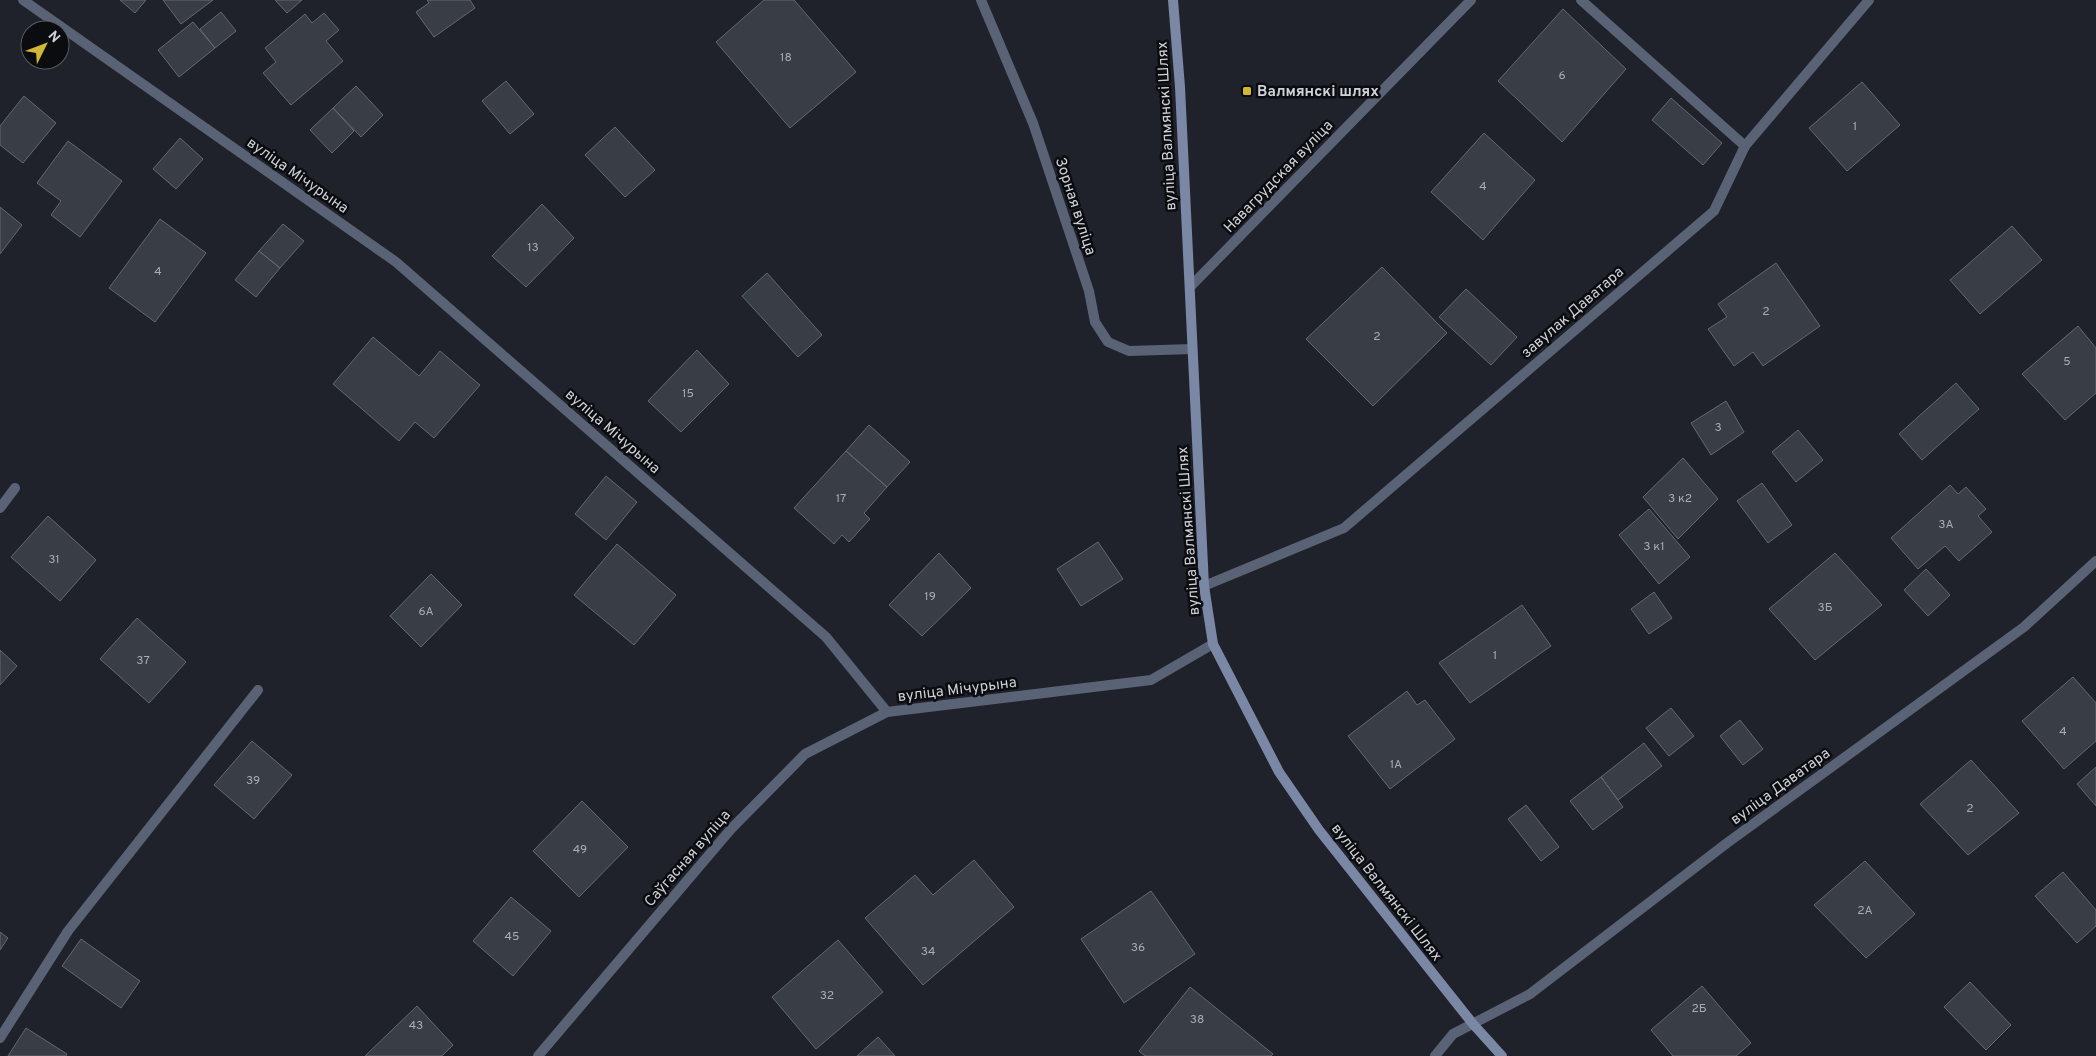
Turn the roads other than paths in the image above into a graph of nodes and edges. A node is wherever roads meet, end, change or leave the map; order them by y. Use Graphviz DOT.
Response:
graph roads {
  1 [pos="23,0"];
  2 [pos="982,0"];
  3 [pos="1173,0"];
  4 [pos="1471,0"];
  5 [pos="1581,0"];
  6 [pos="1870,0"];
  7 [pos="1745,146"];
  8 [pos="1190,287"];
  9 [pos="1192,349"];
  10 [pos="16,488"];
  11 [pos="0,508"];
  12 [pos="2096,560"];
  13 [pos="1204,586"];
  14 [pos="1213,644"];
  15 [pos="258,690"];
  16 [pos="887,712"];
  17 [pos="1473,1024"];
  18 [pos="0,1038"];
  19 [pos="538,1056"];
  20 [pos="1435,1056"];
  21 [pos="1502,1056"];
  1 -- 16 [label="street, вуліца Мічурына"];
  2 -- 9 [label="street, Зорная вуліца"];
  3 -- 8 [label="main road, вуліца Валмянскі Шлях"];
  4 -- 8 [label="street, Навагрудская вуліца"];
  5 -- 7 [label="street"];
  6 -- 7 [label="street, завулак Даватара"];
  7 -- 13 [label="street, завулак Даватара"];
  8 -- 9 [label="main road, вуліца Валмянскі Шлях"];
  9 -- 13 [label="main road, вуліца Валмянскі Шлях"];
  10 -- 11 [label="street"];
  12 -- 17 [label="street, вуліца Даватара"];
  13 -- 14 [label="main road, вуліца Валмянскі Шлях"];
  14 -- 16 [label="street, вуліца Мічурына"];
  14 -- 17 [label="main road, вуліца Валмянскі Шлях"];
  15 -- 18 [label="street"];
  16 -- 19 [label="street, Саўгасная вуліца"];
  17 -- 20 [label="street, вуліца Даватара"];
  17 -- 21 [label="main road, вуліца Валмянскі Шлях"];
}
